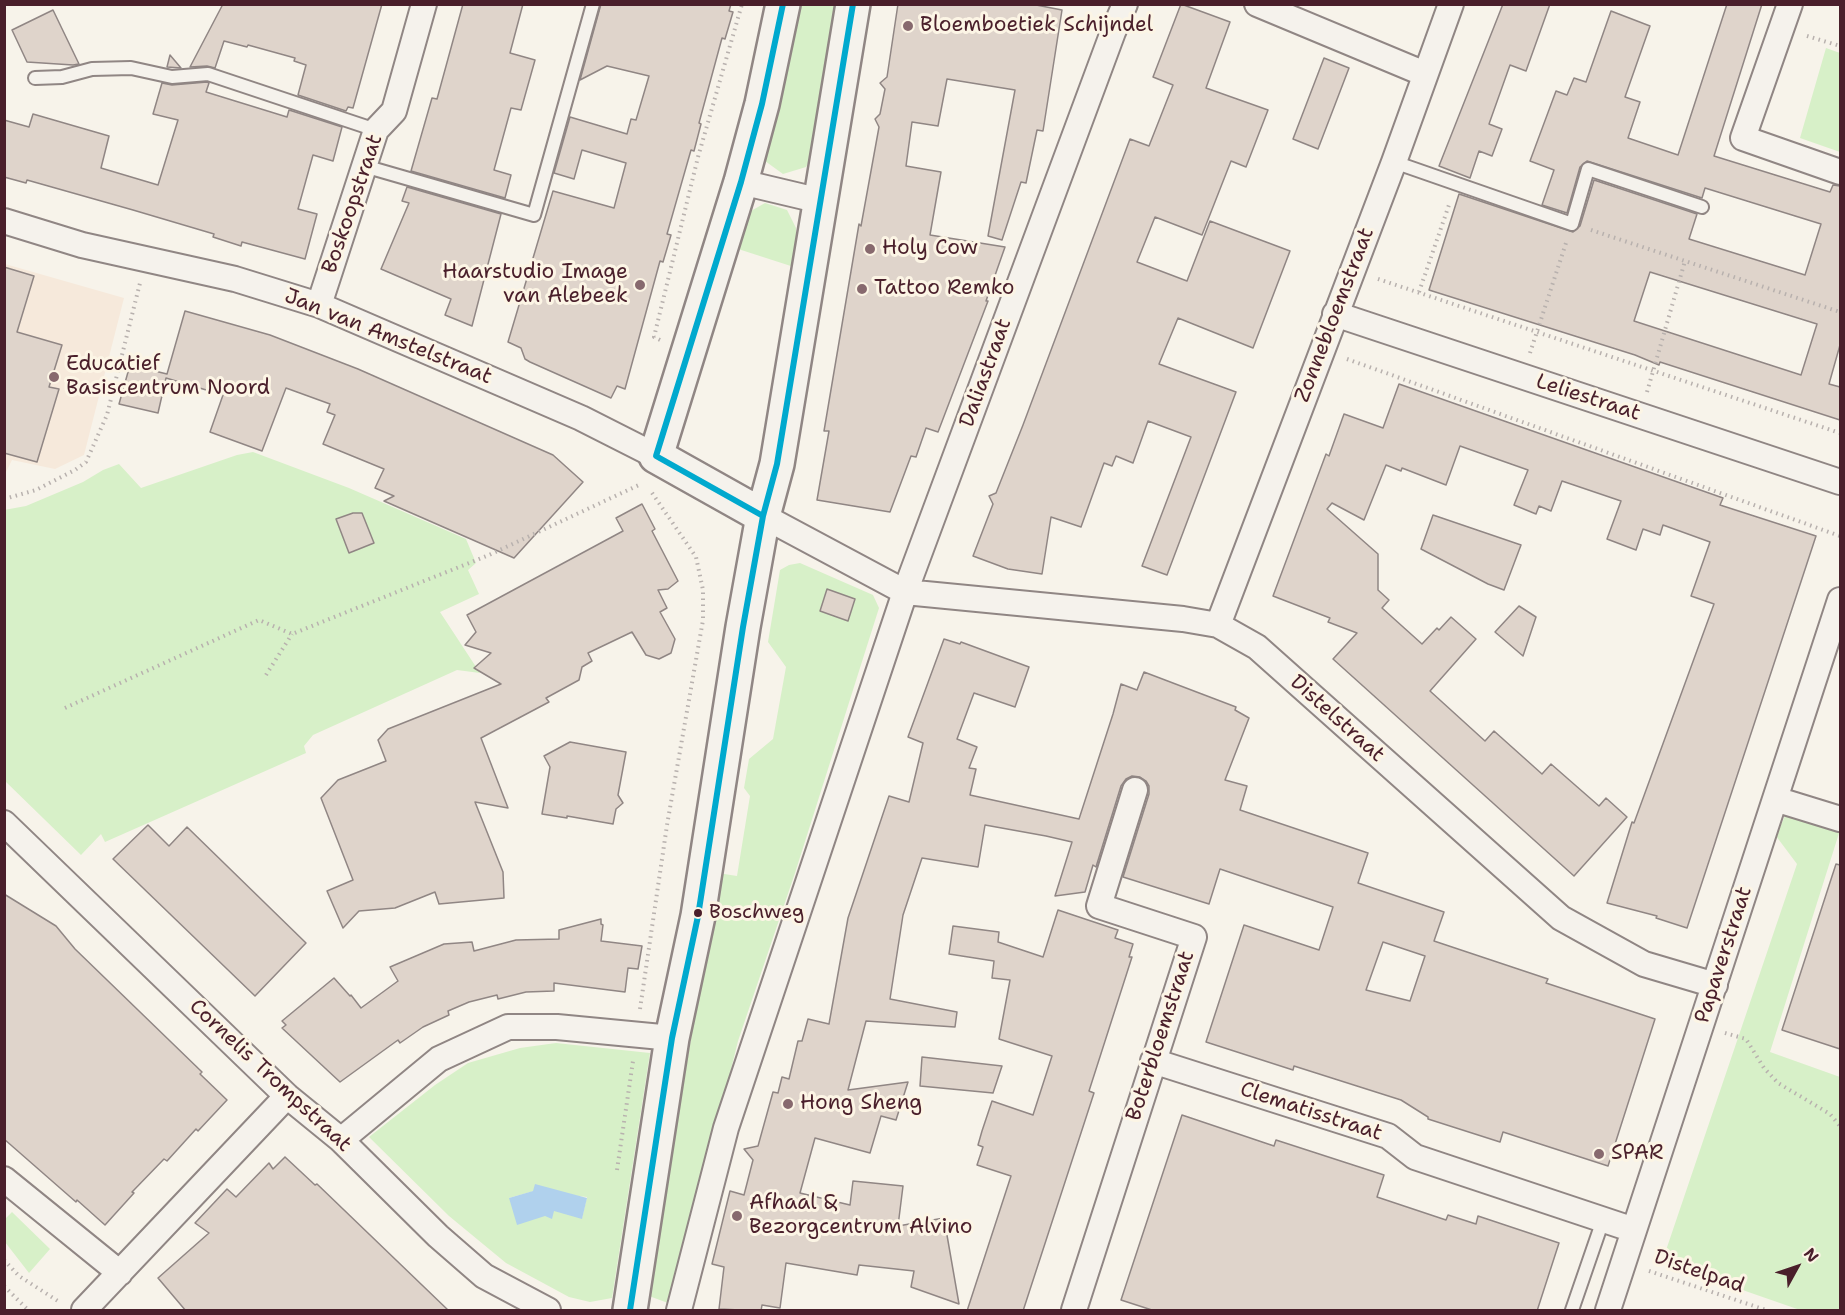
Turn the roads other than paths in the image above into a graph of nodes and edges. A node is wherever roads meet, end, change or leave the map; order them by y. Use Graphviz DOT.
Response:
graph roads {
  1 [pos="424,4"];
  2 [pos="593,4"];
  3 [pos="783,4"];
  4 [pos="853,4"];
  5 [pos="1125,4"];
  6 [pos="1257,4"];
  7 [pos="1451,4"];
  8 [pos="1790,4"];
  9 [pos="1425,74"];
  10 [pos="35,78"];
  11 [pos="376,130"];
  12 [pos="1394,162"];
  13 [pos="364,166"];
  14 [pos="1840,172"];
  15 [pos="741,182"];
  16 [pos="821,201"];
  17 [pos="1702,207"];
  18 [pos="4,221"];
  19 [pos="319,304"];
  20 [pos="1335,314"];
  21 [pos="656,456"];
  22 [pos="1840,482"];
  23 [pos="763,516"];
  24 [pos="905,592"];
  25 [pos="1840,600"];
  26 [pos="1218,625"];
  27 [pos="1135,790"];
  28 [pos="1775,799"];
  29 [pos="1840,819"];
  30 [pos="4,823"];
  31 [pos="1715,985"];
  32 [pos="672,1038"];
  33 [pos="1153,1061"];
  34 [pos="287,1096"];
  35 [pos="341,1140"];
  36 [pos="4,1179"];
  37 [pos="1603,1220"];
  38 [pos="1634,1230"];
  39 [pos="120,1274"];
  40 [pos="74,1308"];
  41 [pos="548,1311"];
  42 [pos="630,1311"];
  43 [pos="679,1311"];
  44 [pos="1074,1311"];
  45 [pos="1572,1311"];
  46 [pos="1608,1311"];
  1 -- 11 [label="street, Boskoopstraat"];
  2 -- 13 [label="lane"];
  3 -- 15 [label="street"];
  4 -- 16 [label="street"];
  5 -- 24 [label="street, Daliastraat"];
  6 -- 9 [label="street"];
  7 -- 9 [label="street, Zonnebloemstraat"];
  8 -- 14 [label="street"];
  9 -- 12 [label="street, Zonnebloemstraat"];
  10 -- 11 [label="lane"];
  11 -- 13 [label="street, Boskoopstraat"];
  12 -- 17 [label="lane"];
  12 -- 20 [label="street, Zonnebloemstraat"];
  13 -- 19 [label="street, Boskoopstraat"];
  15 -- 16 [label="street"];
  15 -- 21 [label="street"];
  16 -- 23 [label="street"];
  18 -- 19 [label="street, Jan van Amstelstraat"];
  19 -- 21 [label="street, Jan van Amstelstraat"];
  20 -- 22 [label="street, Leliestraat"];
  20 -- 26 [label="street, Zonnebloemstraat"];
  21 -- 23 [label="street"];
  23 -- 24 [label="street"];
  23 -- 32 [label="street"];
  24 -- 26 [label="street, Distelstraat"];
  24 -- 43 [label="street"];
  25 -- 28 [label="street, Papaverstraat"];
  26 -- 31 [label="street, Distelstraat"];
  27 -- 33 [label="street, Boterbloemstraat"];
  28 -- 29 [label="street"];
  28 -- 31 [label="street, Papaverstraat"];
  30 -- 34 [label="street, Cornelis Trompstraat"];
  31 -- 38 [label="street, Papaverstraat"];
  32 -- 35 [label="street"];
  32 -- 42 [label="street"];
  33 -- 37 [label="street, Clematisstraat"];
  33 -- 44 [label="street, Boterbloemstraat"];
  34 -- 35 [label="street, Cornelis Trompstraat"];
  34 -- 39 [label="street"];
  35 -- 41 [label="street, Cornelis Trompstraat"];
  36 -- 39 [label="street"];
  37 -- 38 [label="street, Clematisstraat"];
  37 -- 45 [label="lane"];
  38 -- 46 [label="street, Papaverstraat"];
  39 -- 40 [label="street"];
}
